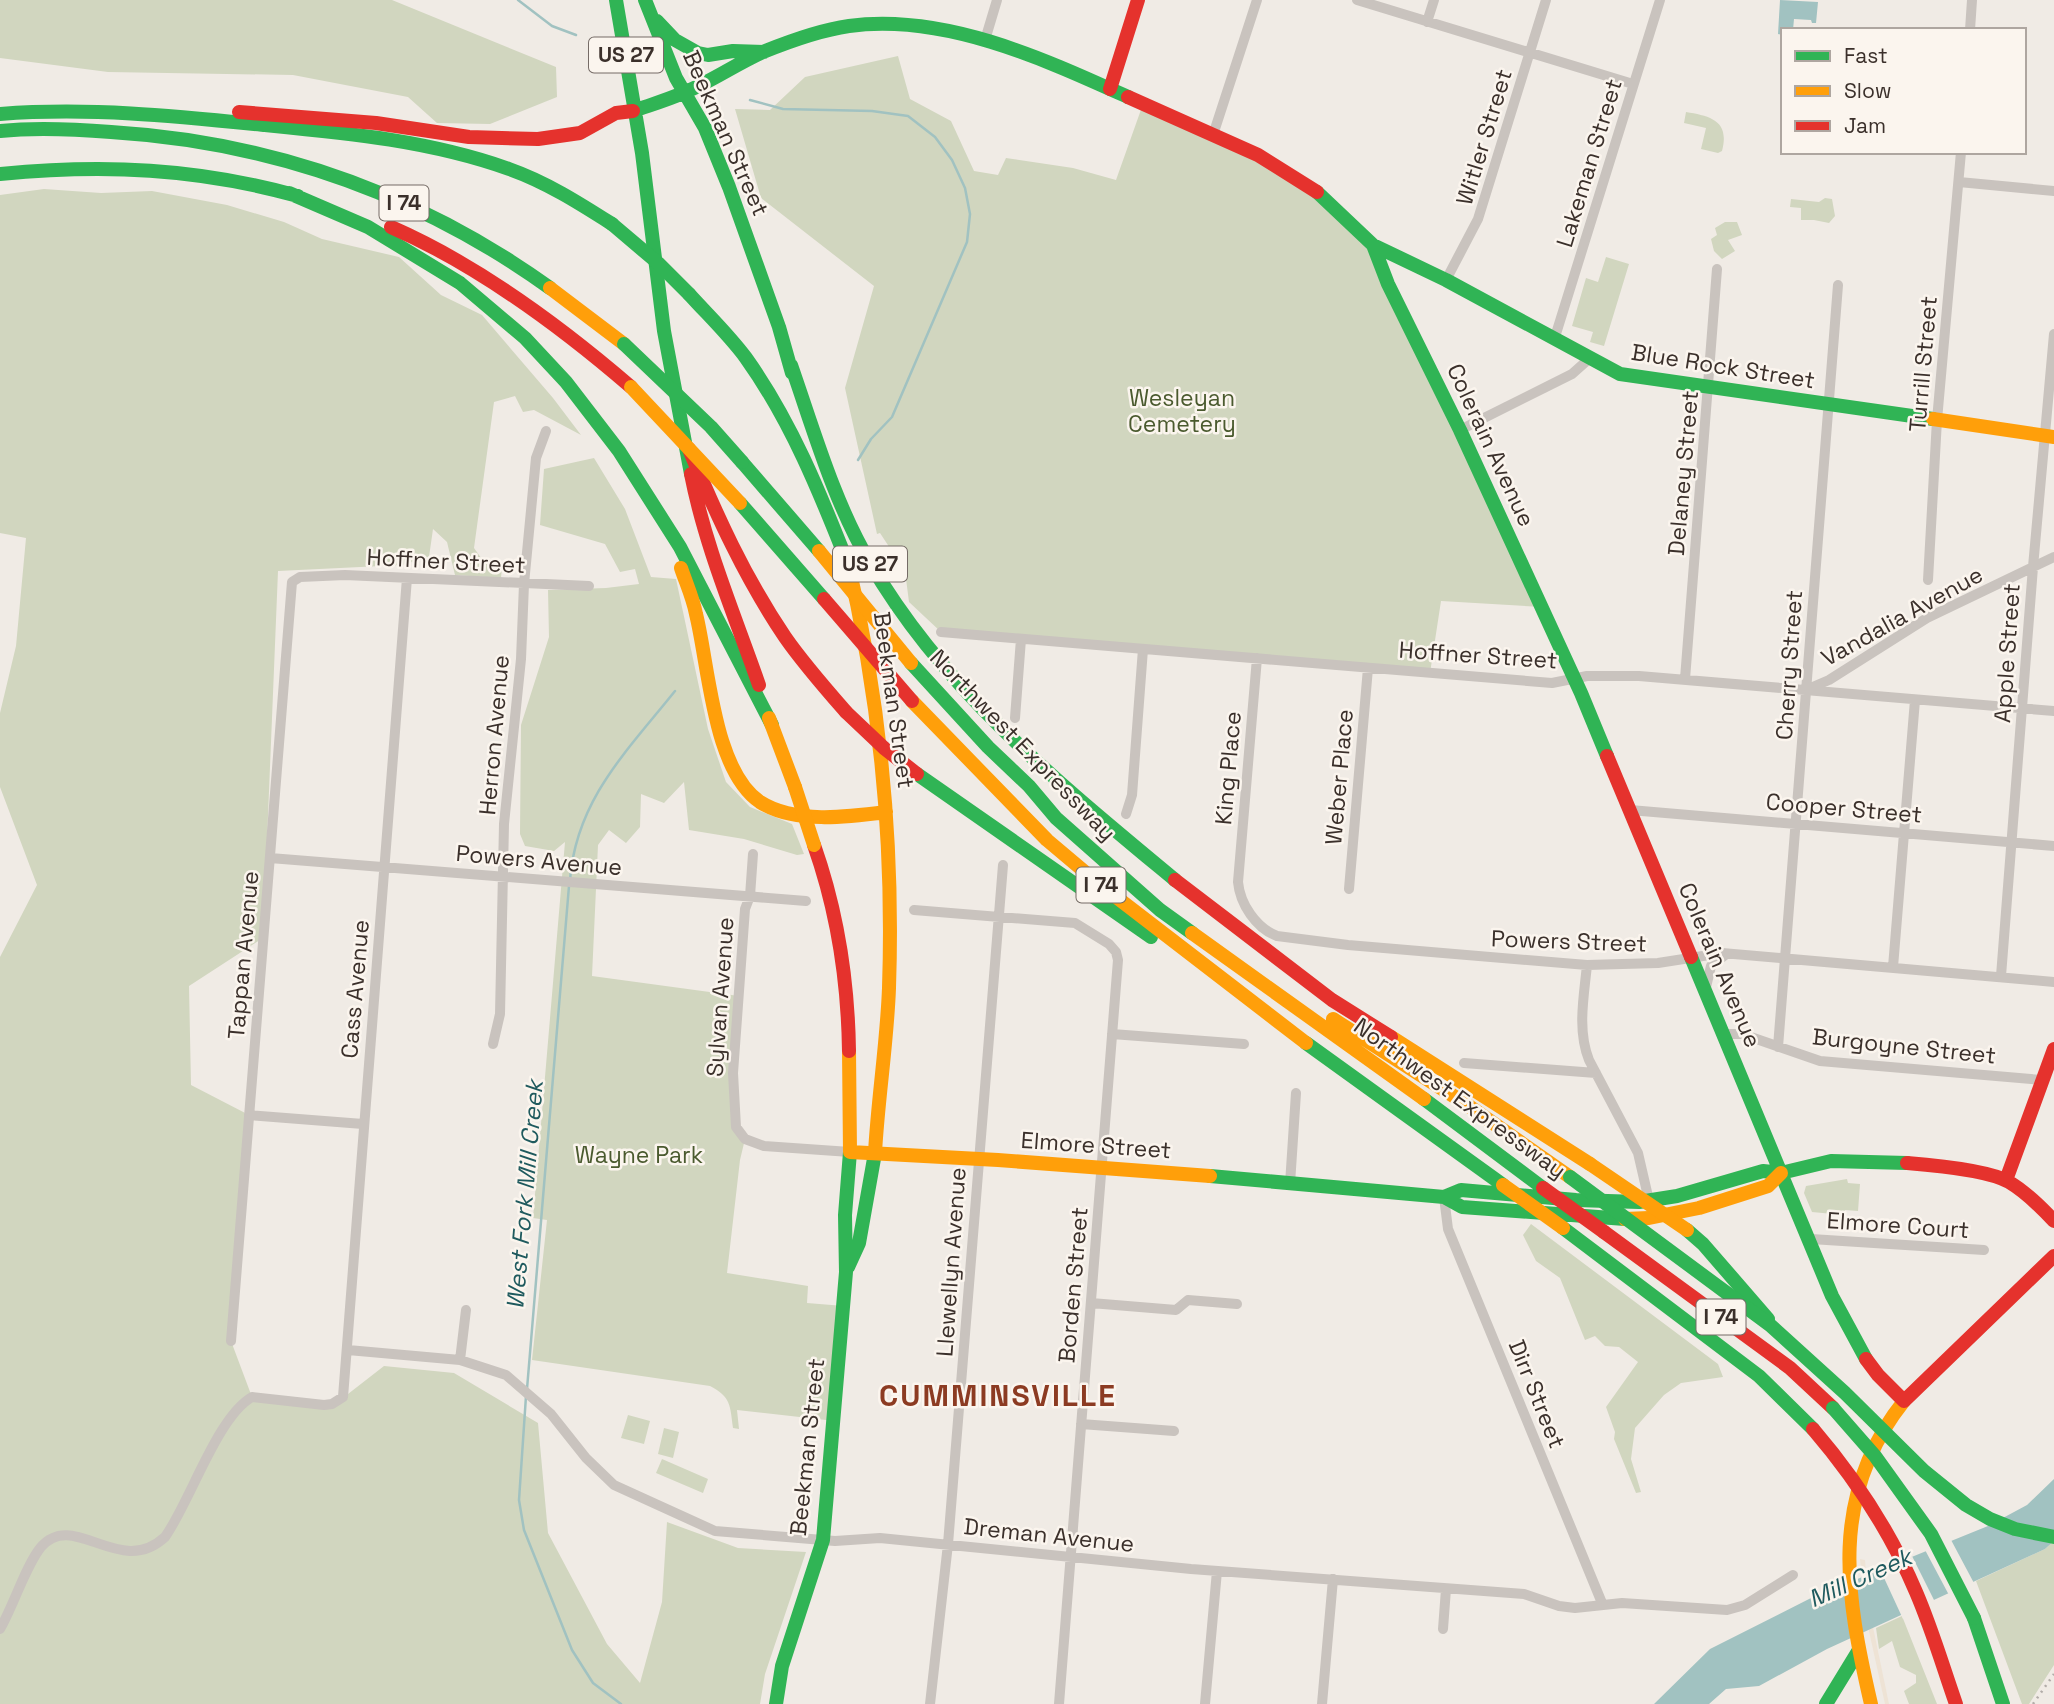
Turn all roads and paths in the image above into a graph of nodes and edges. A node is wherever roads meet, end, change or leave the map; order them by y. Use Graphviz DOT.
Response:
graph roads {
  1 [pos="616,0"];
  2 [pos="997,0"];
  3 [pos="1138,0"];
  4 [pos="1257,0"];
  5 [pos="1357,0"];
  6 [pos="1434,0"];
  7 [pos="1546,0"];
  8 [pos="1660,0"];
  9 [pos="1972,0"];
  10 [pos="646,4"];
  11 [pos="1427,22"];
  12 [pos="1969,28"];
  13 [pos="985,40"];
  14 [pos="764,52"];
  15 [pos="1530,53"];
  16 [pos="1633,84"];
  17 [pos="1110,89"];
  18 [pos="684,93"];
  19 [pos="633,111"];
  20 [pos="0,114"];
  21 [pos="152,115"];
  22 [pos="0,131"];
  23 [pos="1213,135"];
  24 [pos="1961,154"];
  25 [pos="0,174"];
  26 [pos="1959,181"];
  27 [pos="2054,191"];
  28 [pos="289,193"];
  29 [pos="1373,245"];
  30 [pos="1717,270"];
  31 [pos="1446,280"];
  32 [pos="1839,285"];
  33 [pos="2054,334"];
  34 [pos="1555,337"];
  35 [pos="1590,358"];
  36 [pos="791,365"];
  37 [pos="1709,386"];
  38 [pos="1830,405"];
  39 [pos="1937,420"];
  40 [pos="1460,430"];
  41 [pos="546,431"];
  42 [pos="684,436"];
  43 [pos="2050,437"];
  44 [pos="663,522"];
  45 [pos="2054,557"];
  46 [pos="848,564"];
  47 [pos="2033,567"];
  48 [pos="300,577"];
  49 [pos="407,578"];
  50 [pos="1928,580"];
  51 [pos="524,584"];
  52 [pos="589,586"];
  53 [pos="941,632"];
  54 [pos="1021,639"];
  55 [pos="1143,649"];
  56 [pos="1257,658"];
  57 [pos="1368,668"];
  58 [pos="1575,679"];
  59 [pos="1685,679"];
  60 [pos="1807,689"];
  61 [pos="1915,700"];
  62 [pos="2022,709"];
  63 [pos="2054,711"];
  64 [pos="1015,718"];
  65 [pos="772,726"];
  66 [pos="1630,810"];
  67 [pos="886,812"];
  68 [pos="1126,814"];
  69 [pos="1797,824"];
  70 [pos="1904,833"];
  71 [pos="2011,843"];
  72 [pos="2054,846"];
  73 [pos="753,854"];
  74 [pos="270,858"];
  75 [pos="1003,864"];
  76 [pos="384,867"];
  77 [pos="504,877"];
  78 [pos="1238,882"];
  79 [pos="1349,889"];
  80 [pos="750,896"];
  81 [pos="806,901"];
  82 [pos="914,910"];
  83 [pos="998,916"];
  84 [pos="1732,953"];
  85 [pos="1692,958"];
  86 [pos="1786,958"];
  87 [pos="1587,965"];
  88 [pos="1893,967"];
  89 [pos="1244,970"];
  90 [pos="2001,976"];
  91 [pos="2054,982"];
  92 [pos="1706,992"];
  93 [pos="1112,1034"];
  94 [pos="1723,1034"];
  95 [pos="493,1044"];
  96 [pos="1244,1044"];
  97 [pos="1310,1045"];
  98 [pos="1406,1046"];
  99 [pos="1778,1047"];
  100 [pos="2054,1049"];
  101 [pos="1464,1062"];
  102 [pos="1596,1073"];
  103 [pos="2042,1080"];
  104 [pos="1296,1093"];
  105 [pos="249,1115"];
  106 [pos="363,1124"];
  107 [pos="746,1139"];
  108 [pos="850,1152"];
  109 [pos="875,1153"];
  110 [pos="1540,1156"];
  111 [pos="978,1159"];
  112 [pos="1102,1168"];
  113 [pos="1781,1173"];
  114 [pos="2006,1181"];
  115 [pos="1290,1184"];
  116 [pos="1444,1198"];
  117 [pos="1649,1201"];
  118 [pos="1652,1218"];
  119 [pos="2054,1221"];
  120 [pos="1811,1239"];
  121 [pos="1984,1250"];
  122 [pos="2054,1256"];
  123 [pos="846,1272"];
  124 [pos="1091,1303"];
  125 [pos="1237,1304"];
  126 [pos="466,1310"];
  127 [pos="231,1341"];
  128 [pos="348,1350"];
  129 [pos="460,1360"];
  130 [pos="1904,1401"];
  131 [pos="1833,1409"];
  132 [pos="1081,1424"];
  133 [pos="1174,1431"];
  134 [pos="2054,1537"];
  135 [pos="823,1540"];
  136 [pos="948,1544"];
  137 [pos="1071,1558"];
  138 [pos="1217,1571"];
  139 [pos="1794,1575"];
  140 [pos="1333,1579"];
  141 [pos="1446,1590"];
  142 [pos="1602,1603"];
  143 [pos="0,1629"];
  144 [pos="1443,1629"];
  145 [pos="1859,1650"];
  146 [pos="776,1704"];
  147 [pos="930,1704"];
  148 [pos="1059,1704"];
  149 [pos="1205,1704"];
  150 [pos="1322,1704"];
  151 [pos="1826,1704"];
  152 [pos="1871,1704"];
  153 [pos="1956,1704"];
  154 [pos="2003,1704"];
  1 -- 19 [label="main road, Beekman Street / US 27"];
  2 -- 13 [label="street"];
  3 -- 17 [label="main road"];
  4 -- 23 [label="street"];
  5 -- 11 [label="street"];
  6 -- 11 [label="street"];
  7 -- 15 [label="street, Witler Street"];
  8 -- 16 [label="street, Lakeman Street"];
  9 -- 12 [label="street"];
  10 -- 14 [label="main road"];
  10 -- 18 [label="main road, Beekman Street / US 27"];
  11 -- 15 [label="street"];
  13 -- 14 [label="main road, Colerain Avenue"];
  13 -- 17 [label="main road, Colerain Avenue"];
  14 -- 18 [label="main road, Colerain Avenue"];
  15 -- 16 [label="street"];
  15 -- 31 [label="street, Witler Street"];
  16 -- 34 [label="street, Lakeman Street"];
  17 -- 23 [label="main road, Colerain Avenue"];
  18 -- 19 [label="main road, Colerain Avenue"];
  18 -- 36 [label="main road, Beekman Street / US 27"];
  19 -- 21 [label="main road, Colerain Avenue"];
  19 -- 42 [label="main road, Beekman Street / US 27"];
  20 -- 21 [label="main road"];
  21 -- 46 [label="main road, bridge"];
  22 -- 89 [label="main road, Northwest Expressway / I 74, bridge"];
  23 -- 29 [label="main road, Colerain Avenue"];
  24 -- 26 [label="street, Turrill Street"];
  25 -- 28 [label="main road, Northwest Expressway / I 74"];
  26 -- 27 [label="street"];
  26 -- 39 [label="street, Turrill Street"];
  28 -- 44 [label="main road"];
  28 -- 97 [label="main road, Northwest Expressway / I 74, bridge"];
  29 -- 31 [label="main road, Blue Rock Street"];
  29 -- 40 [label="main road, Colerain Avenue"];
  30 -- 37 [label="street, Delaney Street"];
  31 -- 34 [label="main road, Blue Rock Street"];
  32 -- 38 [label="street, Cherry Street"];
  33 -- 43 [label="street, Apple Street"];
  34 -- 35 [label="main road, Blue Rock Street"];
  35 -- 37 [label="main road, Blue Rock Street"];
  35 -- 40 [label="street"];
  36 -- 46 [label="main road, Beekman Street"];
  36 -- 98 [label="main road, US 27"];
  37 -- 38 [label="main road, Blue Rock Street"];
  37 -- 59 [label="street, Delaney Street"];
  38 -- 39 [label="main road, Blue Rock Street"];
  38 -- 60 [label="street, Cherry Street"];
  39 -- 43 [label="main road, Blue Rock Street"];
  39 -- 50 [label="street, Turrill Street"];
  40 -- 58 [label="main road, Colerain Avenue"];
  41 -- 51 [label="street, Herron Avenue"];
  42 -- 65 [label="main road, Beekman Street"];
  42 -- 97 [label="main road, US 27, bridge"];
  43 -- 47 [label="street, Apple Street"];
  44 -- 65 [label="main road"];
  44 -- 67 [label="main road"];
  45 -- 47 [label="street, Vandalia Avenue"];
  46 -- 67 [label="main road, Beekman Street"];
  47 -- 60 [label="street, Vandalia Avenue"];
  47 -- 62 [label="street, Apple Street"];
  48 -- 49 [label="street, Hoffner Street"];
  48 -- 74 [label="street, Tappan Avenue"];
  49 -- 51 [label="street, Hoffner Street"];
  49 -- 76 [label="street, Cass Avenue"];
  51 -- 52 [label="street, Hoffner Street"];
  51 -- 77 [label="street, Herron Avenue"];
  53 -- 54 [label="street, Hoffner Street"];
  54 -- 55 [label="street, Hoffner Street"];
  54 -- 64 [label="street"];
  55 -- 56 [label="street, Hoffner Street"];
  55 -- 68 [label="street"];
  56 -- 57 [label="street, Hoffner Street"];
  56 -- 78 [label="street, King Place"];
  57 -- 58 [label="street, Hoffner Street"];
  57 -- 79 [label="street, Weber Place"];
  58 -- 59 [label="street, Hoffner Street"];
  58 -- 66 [label="main road, Colerain Avenue"];
  59 -- 60 [label="street, Hoffner Street"];
  60 -- 61 [label="street, Hoffner Street"];
  60 -- 69 [label="street, Cherry Street"];
  61 -- 62 [label="street, Hoffner Street"];
  61 -- 70 [label="street"];
  62 -- 63 [label="street, Hoffner Street"];
  62 -- 71 [label="street, Apple Street"];
  65 -- 108 [label="main road, Beekman Street, bridge"];
  66 -- 69 [label="street, Cooper Street"];
  66 -- 85 [label="main road, Colerain Avenue"];
  67 -- 109 [label="main road, Beekman Street"];
  69 -- 70 [label="street, Cooper Street"];
  69 -- 86 [label="street, Cherry Street"];
  70 -- 71 [label="street, Cooper Street"];
  70 -- 88 [label="street"];
  71 -- 72 [label="street, Cooper Street"];
  71 -- 90 [label="street, Apple Street"];
  73 -- 80 [label="street, Sylvan Avenue"];
  74 -- 76 [label="street, Powers Avenue"];
  74 -- 105 [label="street, Tappan Avenue"];
  75 -- 83 [label="street, Llewellyn Avenue"];
  76 -- 77 [label="street, Powers Avenue"];
  76 -- 106 [label="street, Cass Avenue"];
  77 -- 80 [label="street, Powers Avenue"];
  77 -- 95 [label="street, Herron Avenue"];
  78 -- 87 [label="street, Powers Street"];
  80 -- 81 [label="street, Powers Avenue"];
  80 -- 107 [label="street, Sylvan Avenue"];
  82 -- 83 [label="street"];
  83 -- 93 [label="street, Borden Street"];
  83 -- 111 [label="street, Llewellyn Avenue"];
  84 -- 85 [label="street, Powers Street"];
  84 -- 86 [label="street, Powers Street"];
  84 -- 92 [label="street"];
  85 -- 87 [label="street, Powers Street"];
  85 -- 92 [label="main road, Colerain Avenue"];
  86 -- 88 [label="street, Powers Street"];
  86 -- 99 [label="street, Cherry Street"];
  87 -- 102 [label="street"];
  88 -- 90 [label="street, Powers Street"];
  89 -- 110 [label="main road"];
  89 -- 131 [label="main road, Northwest Expressway / I 74, bridge"];
  90 -- 91 [label="street, Powers Street"];
  92 -- 94 [label="main road, Colerain Avenue"];
  93 -- 96 [label="street"];
  93 -- 112 [label="street, Borden Street"];
  94 -- 99 [label="street, Burgoyne Street"];
  94 -- 113 [label="main road, Colerain Avenue"];
  97 -- 153 [label="main road, Northwest Expressway / I 74, bridge"];
  98 -- 110 [label="main road"];
  98 -- 131 [label="main road, bridge"];
  99 -- 103 [label="street, Burgoyne Street"];
  100 -- 103 [label="main road"];
  101 -- 102 [label="street"];
  102 -- 117 [label="street"];
  103 -- 114 [label="main road"];
  104 -- 115 [label="street"];
  105 -- 106 [label="street"];
  105 -- 127 [label="street, Tappan Avenue"];
  106 -- 128 [label="street, Cass Avenue"];
  107 -- 108 [label="street, Elmore Street"];
  108 -- 109 [label="main road, Elmore Street"];
  108 -- 123 [label="main road, Beekman Street"];
  109 -- 111 [label="main road, Elmore Street"];
  109 -- 123 [label="main road, Beekman Street"];
  110 -- 134 [label="main road, bridge"];
  111 -- 112 [label="main road, Elmore Street"];
  111 -- 136 [label="street, Llewellyn Avenue"];
  112 -- 115 [label="main road, Elmore Street"];
  112 -- 124 [label="street, Borden Street"];
  113 -- 114 [label="main road, Elmore Street"];
  113 -- 117 [label="main road, Elmore Street"];
  113 -- 118 [label="main road, Elmore Street"];
  113 -- 120 [label="main road, Colerain Avenue"];
  114 -- 119 [label="main road, Elmore Street"];
  115 -- 116 [label="main road, Elmore Street"];
  116 -- 117 [label="main road, Elmore Street"];
  116 -- 118 [label="main road, Elmore Street"];
  116 -- 142 [label="street, Dirr Street"];
  117 -- 118 [label="street"];
  120 -- 121 [label="street, Elmore Court"];
  120 -- 130 [label="main road, Colerain Avenue"];
  122 -- 130 [label="main road"];
  123 -- 135 [label="main road, Beekman Street"];
  124 -- 125 [label="street"];
  124 -- 132 [label="street, Borden Street"];
  126 -- 129 [label="street"];
  128 -- 129 [label="street, Dreman Avenue"];
  128 -- 143 [label="street, Cass Avenue"];
  129 -- 135 [label="street, Dreman Avenue"];
  130 -- 145 [label="main road"];
  131 -- 154 [label="main road, Northwest Expressway / I 74, bridge"];
  132 -- 133 [label="street"];
  132 -- 137 [label="street, Borden Street"];
  135 -- 136 [label="street, Dreman Avenue"];
  135 -- 146 [label="main road, Beekman Street"];
  136 -- 137 [label="street, Dreman Avenue"];
  136 -- 147 [label="street, Llewellyn Avenue"];
  137 -- 138 [label="street, Dreman Avenue"];
  137 -- 148 [label="street, Borden Street"];
  138 -- 140 [label="street, Dreman Avenue"];
  138 -- 149 [label="street"];
  139 -- 142 [label="street, Dreman Avenue"];
  140 -- 141 [label="street, Dreman Avenue"];
  140 -- 150 [label="street"];
  141 -- 142 [label="street, Dreman Avenue"];
  141 -- 144 [label="street"];
  145 -- 151 [label="main road"];
  145 -- 152 [label="main road"];
}
